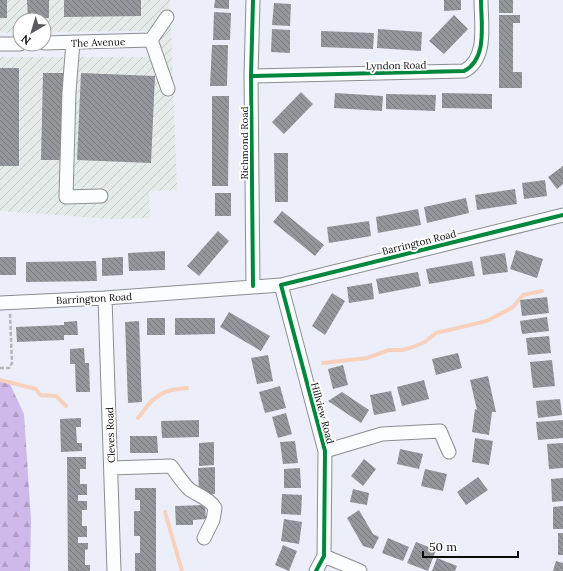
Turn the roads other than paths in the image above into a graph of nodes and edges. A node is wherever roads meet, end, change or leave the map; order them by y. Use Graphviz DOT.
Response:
graph roads {
  1 [pos="253,0"];
  2 [pos="481,0"];
  3 [pos="167,17"];
  4 [pos="151,40"];
  5 [pos="73,42"];
  6 [pos="52,43"];
  7 [pos="0,44"];
  8 [pos="12,44"];
  9 [pos="251,76"];
  10 [pos="168,89"];
  11 [pos="101,196"];
  12 [pos="563,216"];
  13 [pos="280,285"];
  14 [pos="253,286"];
  15 [pos="105,298"];
  16 [pos="5,303"];
  17 [pos="325,451"];
  18 [pos="449,452"];
  19 [pos="111,468"];
  20 [pos="204,538"];
  21 [pos="324,556"];
  22 [pos="114,571"];
  23 [pos="316,571"];
  24 [pos="360,571"];
  1 -- 9 [label="street, Richmond Road"];
  2 -- 9 [label="street, Lyndon Road"];
  3 -- 4 [label="street"];
  4 -- 5 [label="street, The Avenue"];
  4 -- 10 [label="street"];
  5 -- 6 [label="street, The Avenue"];
  5 -- 11 [label="street"];
  7 -- 8 [label="street"];
  9 -- 14 [label="street, Richmond Road"];
  12 -- 13 [label="street, Barrington Road"];
  13 -- 14 [label="street, Barrington Road"];
  13 -- 17 [label="street, Hillview Road"];
  14 -- 15 [label="street, Barrington Road"];
  15 -- 16 [label="street, Barrington Road"];
  15 -- 19 [label="street, Cleves Road"];
  17 -- 18 [label="street"];
  17 -- 21 [label="street, Hillview Road"];
  19 -- 20 [label="street"];
  19 -- 22 [label="street, Cleves Road"];
  21 -- 23 [label="street, Hillview Road"];
  21 -- 24 [label="street"];
}
